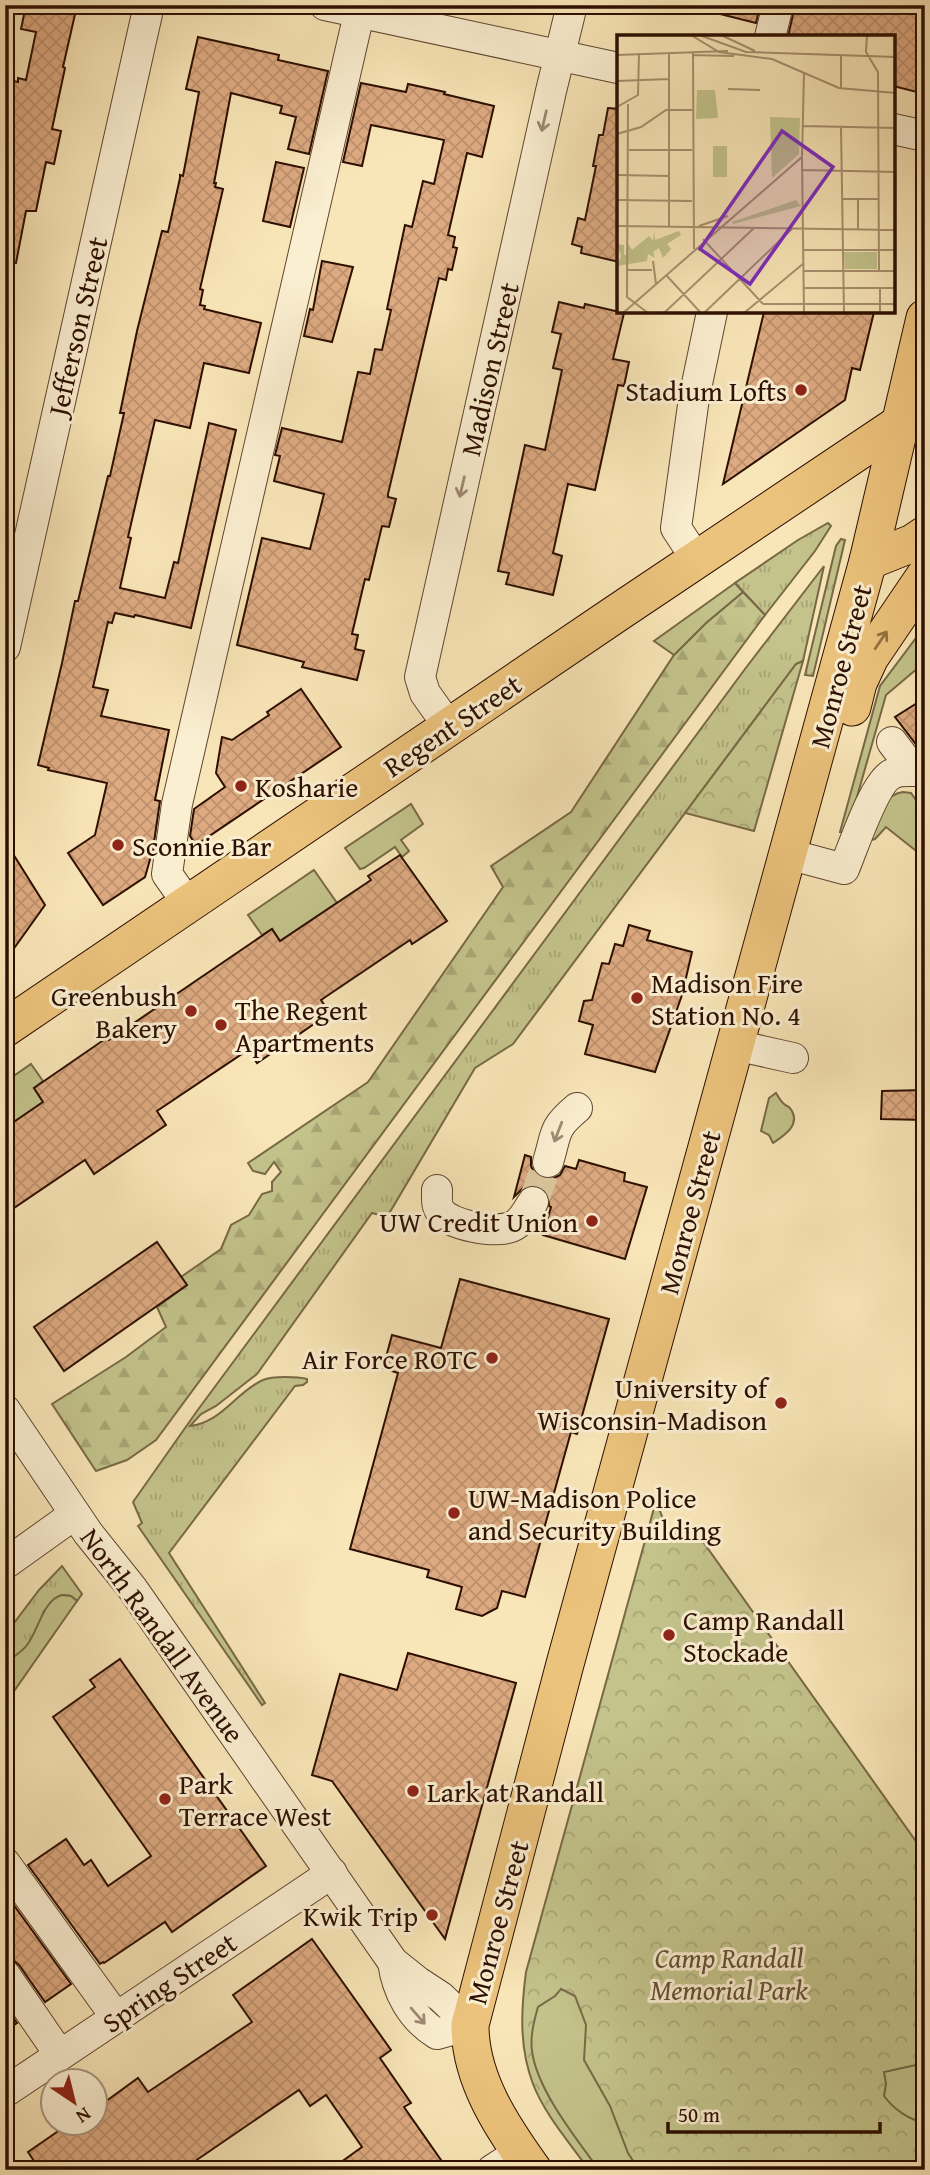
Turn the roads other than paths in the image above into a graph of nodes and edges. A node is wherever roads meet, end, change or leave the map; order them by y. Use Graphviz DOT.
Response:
graph roads {
  1 [pos="149,5"];
  2 [pos="325,5"];
  3 [pos="572,5"];
  4 [pos="778,5"];
  5 [pos="360,9"];
  6 [pos="770,35"];
  7 [pos="559,55"];
  8 [pos="617,68"];
  9 [pos="895,129"];
  10 [pos="925,136"];
  11 [pos="712,313"];
  12 [pos="925,318"];
  13 [pos="925,398"];
  14 [pos="912,426"];
  15 [pos="925,535"];
  16 [pos="697,560"];
  17 [pos="868,561"];
  18 [pos="925,576"];
  19 [pos="5,647"];
  20 [pos="449,727"];
  21 [pos="892,742"];
  22 [pos="919,778"];
  23 [pos="790,844"];
  24 [pos="188,904"];
  25 [pos="5,1028"];
  26 [pos="735,1045"];
  27 [pos="793,1058"];
  28 [pos="577,1108"];
  29 [pos="548,1161"];
  30 [pos="437,1190"];
  31 [pos="533,1202"];
  32 [pos="5,1410"];
  33 [pos="75,1514"];
  34 [pos="5,1564"];
  35 [pos="5,1863"];
  36 [pos="332,1873"];
  37 [pos="5,1975"];
  38 [pos="116,2017"];
  39 [pos="470,2025"];
  40 [pos="60,2055"];
  41 [pos="5,2092"];
  42 [pos="515,2164"];
  1 -- 19 [label="street, Jefferson Street"];
  2 -- 5 [label="street"];
  3 -- 7 [label="street, Madison Street"];
  4 -- 6 [label="street"];
  5 -- 7 [label="street"];
  5 -- 24 [label="street"];
  7 -- 8 [label="street"];
  7 -- 20 [label="street, Madison Street, one-way"];
  9 -- 10 [label="street"];
  11 -- 16 [label="street"];
  12 -- 14 [label="main road, Monroe Street"];
  13 -- 14 [label="main road, Regent Street"];
  14 -- 16 [label="main road, Regent Street"];
  14 -- 17 [label="main road, Monroe Street"];
  15 -- 17 [label="main road"];
  16 -- 20 [label="main road, Regent Street"];
  17 -- 23 [label="main road, Monroe Street"];
  23 -- 18 [label="main road, one-way"];
  20 -- 24 [label="main road, Regent Street"];
  21 -- 22 [label="street"];
  22 -- 23 [label="street"];
  23 -- 26 [label="main road, Monroe Street"];
  24 -- 25 [label="main road, Regent Street"];
  26 -- 27 [label="street"];
  26 -- 39 [label="main road, Monroe Street"];
  28 -- 29 [label="street, one-way"];
  30 -- 31 [label="street"];
  32 -- 33 [label="street, North Randall Avenue"];
  33 -- 34 [label="street"];
  33 -- 36 [label="street, North Randall Avenue"];
  35 -- 38 [label="street"];
  36 -- 38 [label="street, Spring Street"];
  36 -- 39 [label="street, North Randall Avenue"];
  37 -- 40 [label="street"];
  38 -- 40 [label="street, Spring Street"];
  39 -- 42 [label="main road, Monroe Street"];
  40 -- 41 [label="street, Spring Street"];
}
